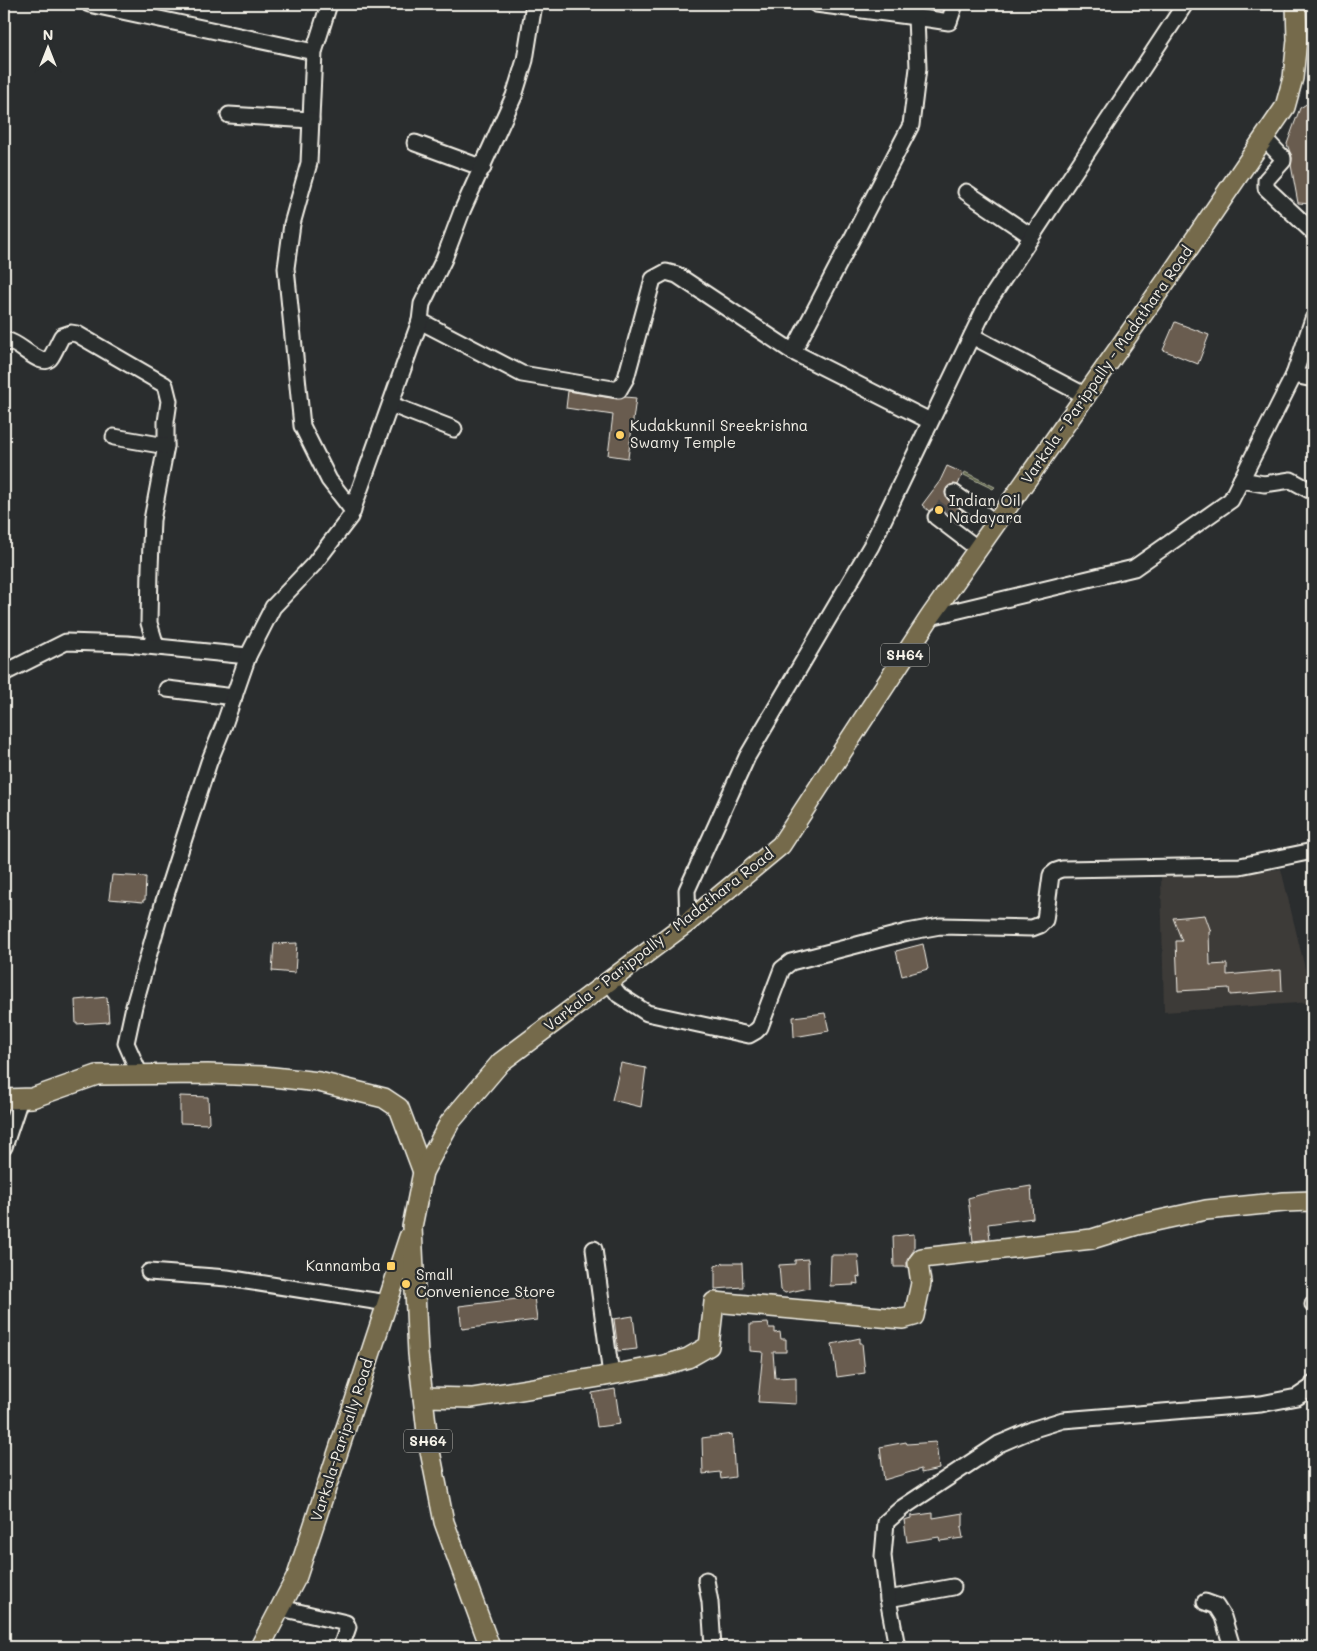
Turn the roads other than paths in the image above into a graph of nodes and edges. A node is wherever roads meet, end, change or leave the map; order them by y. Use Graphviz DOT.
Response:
graph roads {
  1 [pos="89,4"];
  2 [pos="329,4"];
  3 [pos="534,4"];
  4 [pos="816,4"];
  5 [pos="955,4"];
  6 [pos="1185,4"];
  7 [pos="1296,4"];
  8 [pos="916,17"];
  9 [pos="314,52"];
  10 [pos="229,115"];
  11 [pos="311,120"];
  12 [pos="1264,138"];
  13 [pos="415,143"];
  14 [pos="483,168"];
  15 [pos="966,192"];
  16 [pos="1313,232"];
  17 [pos="1031,236"];
  18 [pos="1313,319"];
  19 [pos="420,322"];
  20 [pos="972,336"];
  21 [pos="4,344"];
  22 [pos="793,352"];
  23 [pos="1294,375"];
  24 [pos="1313,379"];
  25 [pos="1086,396"];
  26 [pos="392,405"];
  27 [pos="930,421"];
  28 [pos="454,429"];
  29 [pos="114,437"];
  30 [pos="166,446"];
  31 [pos="1241,480"];
  32 [pos="1313,492"];
  33 [pos="954,493"];
  34 [pos="353,511"];
  35 [pos="936,517"];
  36 [pos="996,524"];
  37 [pos="978,550"];
  38 [pos="930,617"];
  39 [pos="156,646"];
  40 [pos="248,656"];
  41 [pos="4,673"];
  42 [pos="167,689"];
  43 [pos="234,697"];
  44 [pos="1313,851"];
  45 [pos="688,922"];
  46 [pos="608,981"];
  47 [pos="140,1075"];
  48 [pos="12,1099"];
  49 [pos="4,1147"];
  50 [pos="423,1172"];
  51 [pos="1313,1201"];
  52 [pos="412,1227"];
  53 [pos="594,1250"];
  54 [pos="149,1272"];
  55 [pos="387,1304"];
  56 [pos="611,1375"];
  57 [pos="1313,1384"];
  58 [pos="423,1397"];
  59 [pos="706,1580"];
  60 [pos="953,1587"];
  61 [pos="888,1599"];
  62 [pos="1205,1602"];
  63 [pos="281,1608"];
  64 [pos="260,1647"];
  65 [pos="341,1647"];
  66 [pos="490,1647"];
  67 [pos="713,1647"];
  68 [pos="897,1647"];
  69 [pos="1232,1647"];
  1 -- 9 [label="street"];
  2 -- 9 [label="street"];
  3 -- 14 [label="street"];
  4 -- 8 [label="street"];
  5 -- 8 [label="street"];
  6 -- 17 [label="street"];
  7 -- 12 [label="main road, Varkala - Parippally - Madathara Road / SH64"];
  8 -- 22 [label="street"];
  9 -- 11 [label="street"];
  10 -- 11 [label="street"];
  11 -- 34 [label="street"];
  12 -- 16 [label="street"];
  12 -- 25 [label="main road, Varkala - Parippally - Madathara Road / SH64"];
  13 -- 14 [label="street"];
  14 -- 19 [label="street"];
  15 -- 17 [label="street"];
  17 -- 20 [label="street"];
  18 -- 23 [label="street"];
  19 -- 22 [label="street"];
  19 -- 26 [label="street"];
  20 -- 25 [label="street"];
  20 -- 27 [label="street"];
  21 -- 30 [label="street"];
  22 -- 27 [label="street"];
  23 -- 24 [label="street"];
  23 -- 31 [label="street"];
  25 -- 36 [label="main road, Varkala - Parippally - Madathara Road / SH64"];
  26 -- 28 [label="street"];
  26 -- 34 [label="street"];
  27 -- 45 [label="street"];
  29 -- 30 [label="street"];
  30 -- 39 [label="street"];
  31 -- 32 [label="street"];
  31 -- 38 [label="street"];
  33 -- 36 [label="street"];
  34 -- 40 [label="street"];
  35 -- 37 [label="street"];
  36 -- 37 [label="main road, Varkala - Parippally - Madathara Road / SH64"];
  37 -- 38 [label="main road, Varkala - Parippally - Madathara Road / SH64"];
  38 -- 45 [label="main road, Varkala - Parippally - Madathara Road / SH64"];
  39 -- 40 [label="street"];
  39 -- 41 [label="street"];
  40 -- 43 [label="street"];
  42 -- 43 [label="street"];
  43 -- 47 [label="street"];
  44 -- 46 [label="street"];
  45 -- 46 [label="main road, Varkala - Parippally - Madathara Road / SH64"];
  46 -- 50 [label="main road, Varkala - Parippally - Madathara Road / SH64"];
  47 -- 48 [label="main road"];
  47 -- 50 [label="main road"];
  48 -- 49 [label="street"];
  50 -- 52 [label="main road, Varkala - Parippally - Madathara Road / SH64"];
  51 -- 56 [label="main road"];
  52 -- 55 [label="main road, Varkala-Paripally Road"];
  52 -- 58 [label="main road, Varkala - Parippally - Madathara Road / SH64"];
  53 -- 56 [label="street"];
  54 -- 55 [label="street"];
  55 -- 63 [label="main road, Varkala-Paripally Road"];
  56 -- 58 [label="main road"];
  57 -- 61 [label="street"];
  58 -- 66 [label="main road, Varkala - Parippally - Madathara Road / SH64"];
  59 -- 67 [label="street"];
  60 -- 61 [label="street"];
  61 -- 68 [label="street"];
  62 -- 69 [label="street"];
  63 -- 64 [label="main road, Varkala-Paripally Road"];
  63 -- 65 [label="street"];
}
